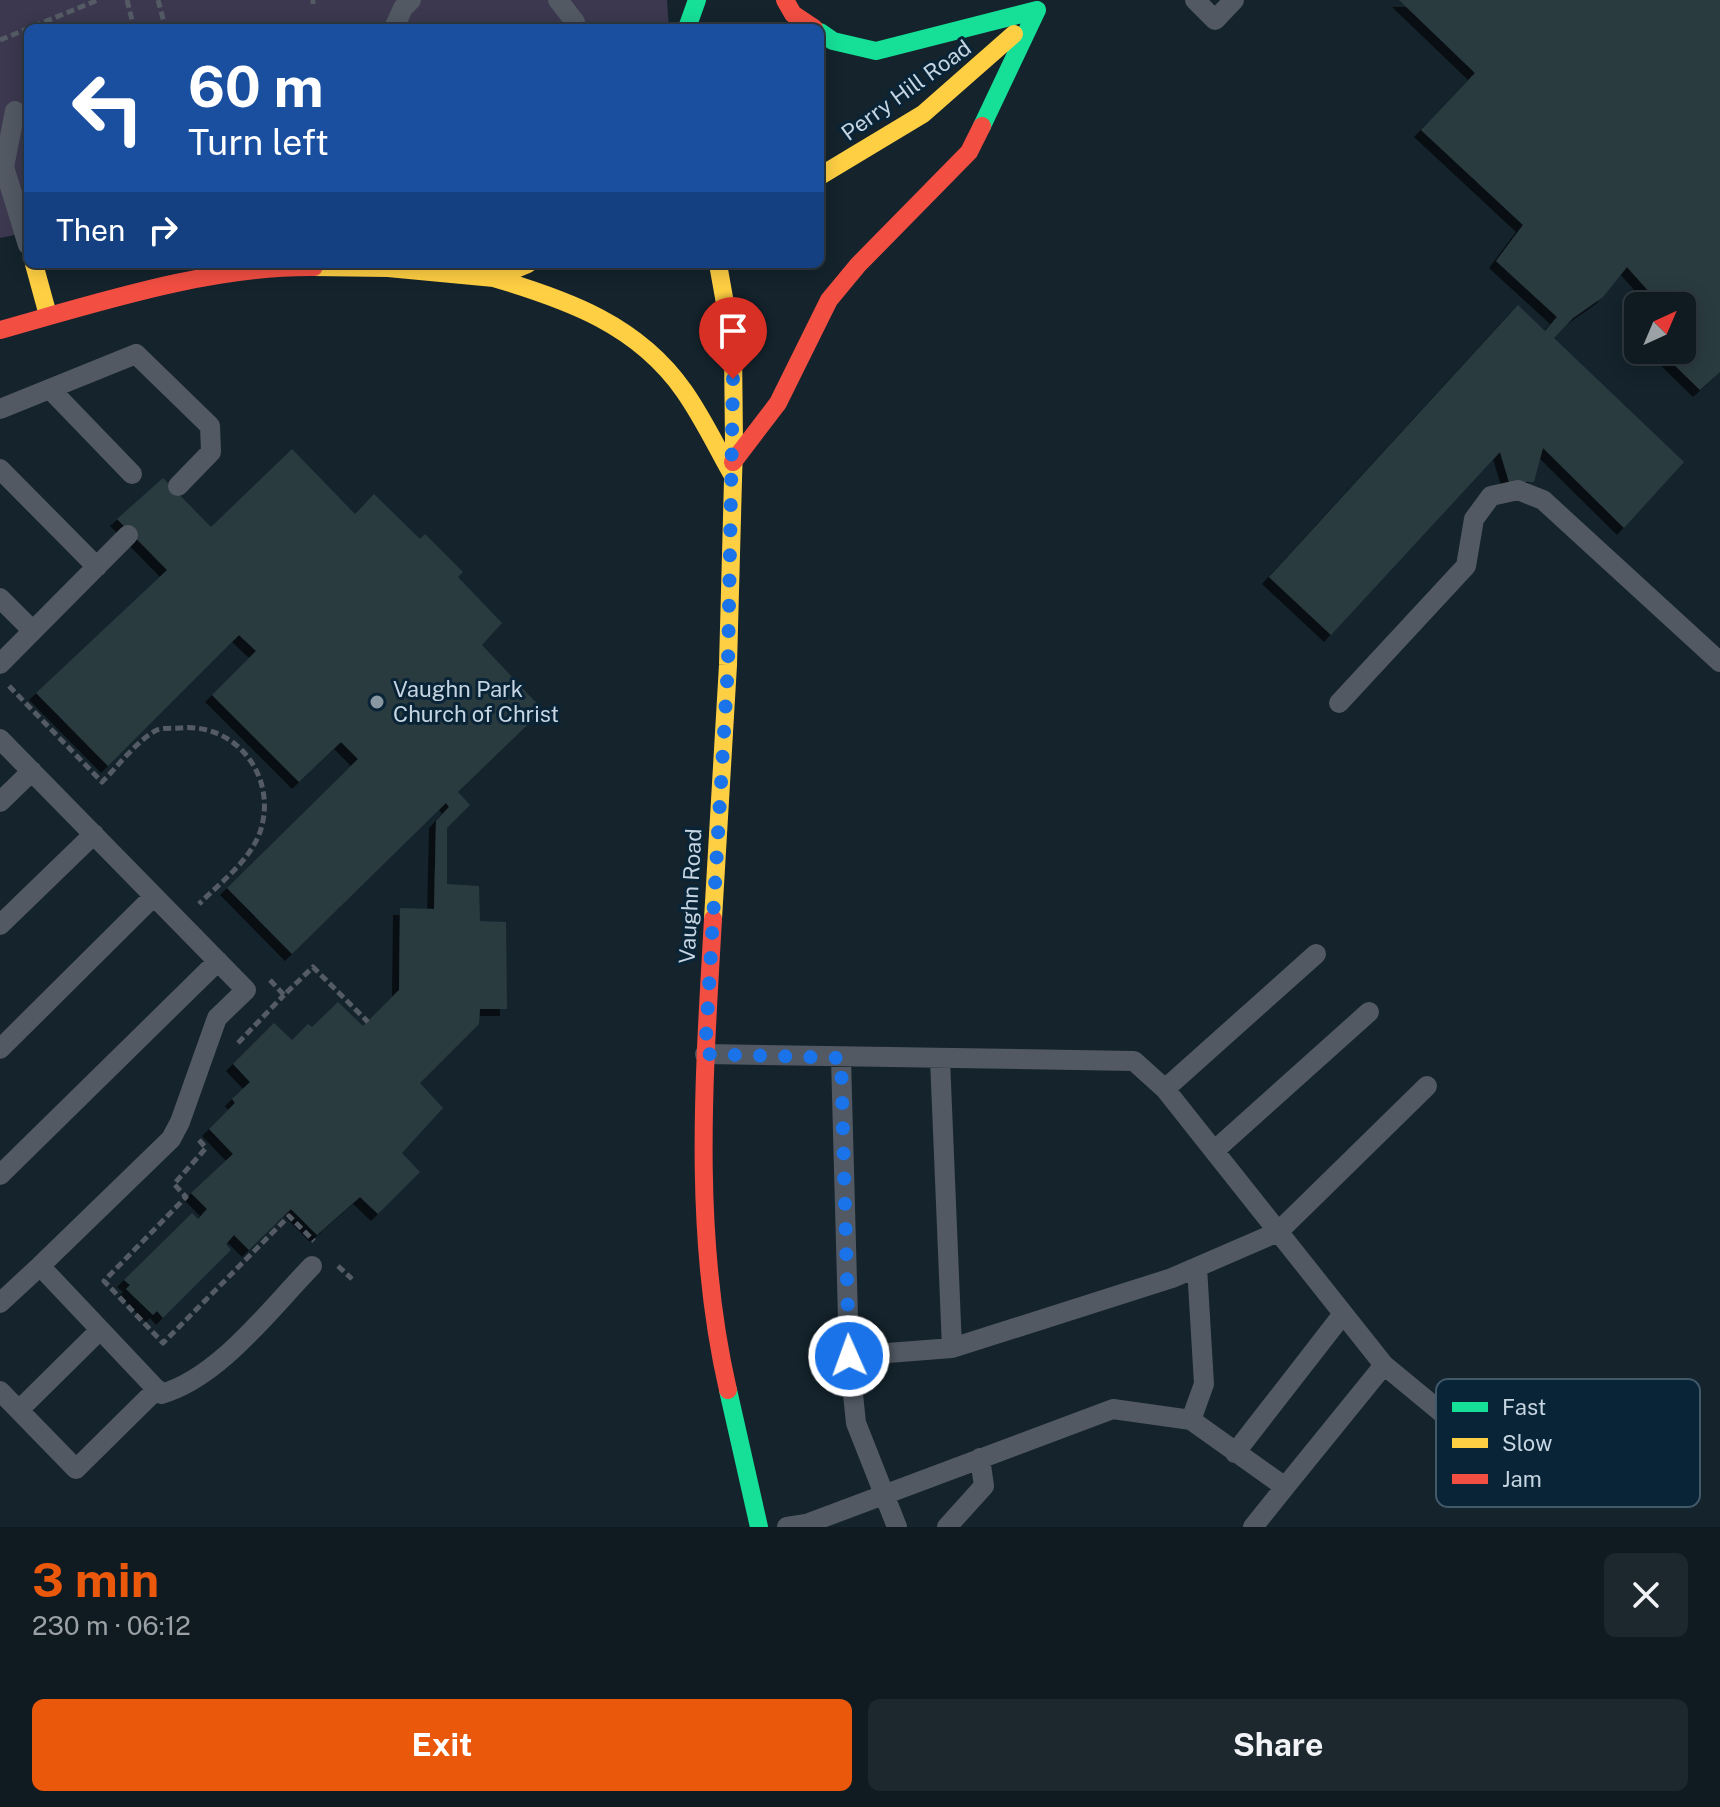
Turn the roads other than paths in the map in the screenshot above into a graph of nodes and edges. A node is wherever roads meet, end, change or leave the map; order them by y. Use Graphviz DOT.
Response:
graph roads {
  1 [pos="411,0"];
  2 [pos="558,0"];
  3 [pos="697,0"];
  4 [pos="785,0"];
  5 [pos="1195,0"];
  6 [pos="1234,0"];
  7 [pos="1042,5"];
  8 [pos="396,24"];
  9 [pos="575,24"];
  10 [pos="688,24"];
  11 [pos="808,24"];
  12 [pos="824,35"];
  13 [pos="15,111"];
  14 [pos="824,174"];
  15 [pos="23,253"];
  16 [pos="35,268"];
  17 [pos="269,268"];
  18 [pos="388,268"];
  19 [pos="518,268"];
  20 [pos="719,268"];
  21 [pos="494,278"];
  22 [pos="48,315"];
  23 [pos="0,330"];
  24 [pos="50,389"];
  25 [pos="0,409"];
  26 [pos="0,469"];
  27 [pos="733,469"];
  28 [pos="132,474"];
  29 [pos="178,486"];
  30 [pos="128,535"];
  31 [pos="97,567"];
  32 [pos="0,598"];
  33 [pos="33,631"];
  34 [pos="1720,662"];
  35 [pos="0,664"];
  36 [pos="1339,703"];
  37 [pos="0,739"];
  38 [pos="32,771"];
  39 [pos="0,802"];
  40 [pos="94,834"];
  41 [pos="154,896"];
  42 [pos="0,925"];
  43 [pos="1316,954"];
  44 [pos="218,961"];
  45 [pos="1369,1012"];
  46 [pos="0,1049"];
  47 [pos="705,1054"];
  48 [pos="841,1058"];
  49 [pos="940,1059"];
  50 [pos="1427,1086"];
  51 [pos="1165,1089"];
  52 [pos="1214,1151"];
  53 [pos="0,1175"];
  54 [pos="1278,1232"];
  55 [pos="321,1257"];
  56 [pos="40,1266"];
  57 [pos="1197,1267"];
  58 [pos="0,1303"];
  59 [pos="1343,1314"];
  60 [pos="100,1330"];
  61 [pos="952,1348"];
  62 [pos="849,1356"];
  63 [pos="1384,1365"];
  64 [pos="157,1389"];
  65 [pos="0,1391"];
  66 [pos="1436,1408"];
  67 [pos="19,1410"];
  68 [pos="1191,1420"];
  69 [pos="1235,1453"];
  70 [pos="980,1458"];
  71 [pos="1285,1487"];
  72 [pos="884,1495"];
  73 [pos="759,1527"];
  74 [pos="787,1527"];
  75 [pos="897,1527"];
  76 [pos="947,1527"];
  77 [pos="1253,1527"];
  1 -- 8 [label="lane"];
  2 -- 9 [label="lane"];
  3 -- 10 [label="main road"];
  4 -- 11 [label="main road"];
  5 -- 6 [label="lane"];
  7 -- 12 [label="main road"];
  7 -- 14 [label="main road, Perry Hill Road"];
  7 -- 27 [label="main road"];
  13 -- 15 [label="lane"];
  16 -- 22 [label="main road"];
  17 -- 22 [label="main road"];
  18 -- 21 [label="main road"];
  19 -- 21 [label="main road"];
  20 -- 27 [label="main road, Vaughn Road"];
  21 -- 27 [label="main road"];
  22 -- 23 [label="main road"];
  24 -- 25 [label="lane"];
  24 -- 28 [label="lane"];
  24 -- 29 [label="lane"];
  26 -- 31 [label="lane"];
  27 -- 47 [label="main road, Vaughn Road"];
  30 -- 31 [label="lane"];
  31 -- 33 [label="lane"];
  32 -- 33 [label="lane"];
  33 -- 35 [label="lane"];
  34 -- 36 [label="lane"];
  37 -- 38 [label="lane"];
  38 -- 39 [label="lane"];
  38 -- 40 [label="lane"];
  40 -- 41 [label="lane"];
  40 -- 42 [label="lane"];
  41 -- 44 [label="lane"];
  41 -- 46 [label="lane"];
  43 -- 51 [label="lane"];
  44 -- 53 [label="lane"];
  44 -- 56 [label="lane"];
  45 -- 52 [label="lane"];
  47 -- 48 [label="lane"];
  47 -- 73 [label="main road, Vaughn Road"];
  48 -- 49 [label="lane"];
  48 -- 62 [label="lane"];
  49 -- 51 [label="lane"];
  49 -- 61 [label="lane"];
  50 -- 54 [label="lane"];
  51 -- 52 [label="lane"];
  52 -- 54 [label="lane"];
  54 -- 57 [label="lane"];
  54 -- 59 [label="lane"];
  55 -- 64 [label="lane"];
  56 -- 58 [label="lane"];
  56 -- 60 [label="lane"];
  57 -- 61 [label="lane"];
  57 -- 68 [label="lane"];
  59 -- 63 [label="lane"];
  59 -- 69 [label="lane"];
  60 -- 64 [label="lane"];
  60 -- 67 [label="lane"];
  61 -- 62 [label="lane"];
  62 -- 72 [label="lane"];
  63 -- 66 [label="lane"];
  63 -- 71 [label="lane"];
  64 -- 67 [label="lane"];
  65 -- 67 [label="lane"];
  68 -- 69 [label="lane"];
  68 -- 70 [label="lane"];
  69 -- 71 [label="lane"];
  70 -- 72 [label="lane"];
  70 -- 76 [label="lane"];
  71 -- 77 [label="lane"];
  72 -- 74 [label="lane"];
  72 -- 75 [label="lane"];
}
